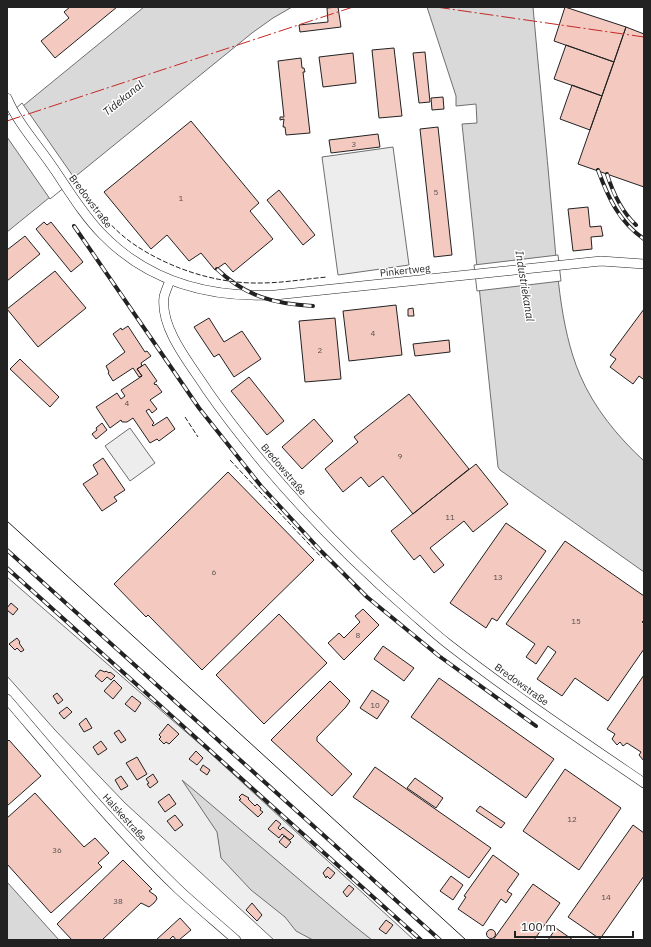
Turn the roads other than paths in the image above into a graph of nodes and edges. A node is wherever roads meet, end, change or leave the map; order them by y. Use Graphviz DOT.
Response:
graph roads {
  1 [pos="8,100"];
  2 [pos="644,264"];
  3 [pos="170,280"];
  4 [pos="7,699"];
  5 [pos="644,783"];
  6 [pos="236,940"];
  1 -- 3 [label="street, Bredowstraße"];
  2 -- 3 [label="street, Pinkertweg"];
  3 -- 5 [label="street, Bredowstraße"];
  4 -- 6 [label="street, Halskestraße"];
}
